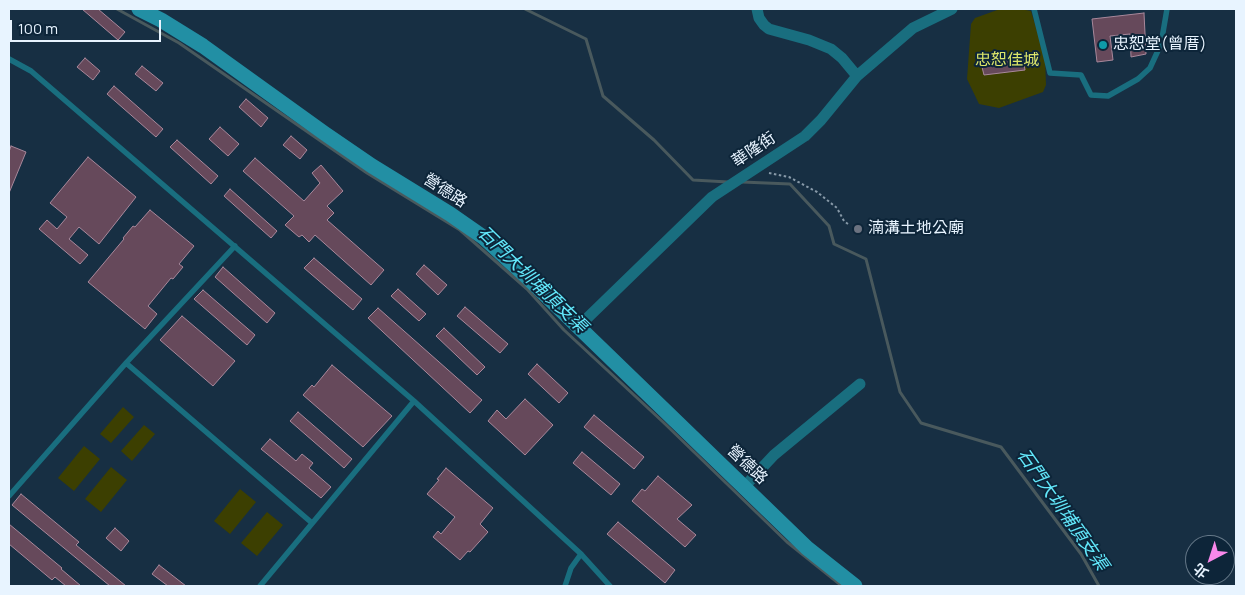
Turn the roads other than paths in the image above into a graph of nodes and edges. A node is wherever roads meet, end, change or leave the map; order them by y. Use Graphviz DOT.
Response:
graph roads {
  1 [pos="139,9"];
  2 [pos="757,9"];
  3 [pos="952,9"];
  4 [pos="1034,9"];
  5 [pos="1167,9"];
  6 [pos="9,58"];
  7 [pos="857,76"];
  8 [pos="235,246"];
  9 [pos="578,327"];
  10 [pos="126,363"];
  11 [pos="860,384"];
  12 [pos="414,402"];
  13 [pos="744,486"];
  14 [pos="9,496"];
  15 [pos="312,523"];
  16 [pos="581,554"];
  17 [pos="260,586"];
  18 [pos="565,586"];
  19 [pos="610,586"];
  20 [pos="855,586"];
  1 -- 9 [label="street, 營德路"];
  2 -- 7 [label="street"];
  3 -- 7 [label="street, 華隆街"];
  4 -- 5 [label="lane"];
  6 -- 8 [label="lane"];
  7 -- 9 [label="street, 華隆街"];
  8 -- 10 [label="lane"];
  8 -- 12 [label="lane"];
  9 -- 13 [label="street, 營德路"];
  10 -- 14 [label="lane"];
  10 -- 15 [label="lane"];
  11 -- 13 [label="street"];
  12 -- 15 [label="lane"];
  12 -- 16 [label="lane"];
  13 -- 20 [label="street, 營德路"];
  15 -- 17 [label="lane"];
  16 -- 18 [label="lane"];
  16 -- 19 [label="lane"];
}
